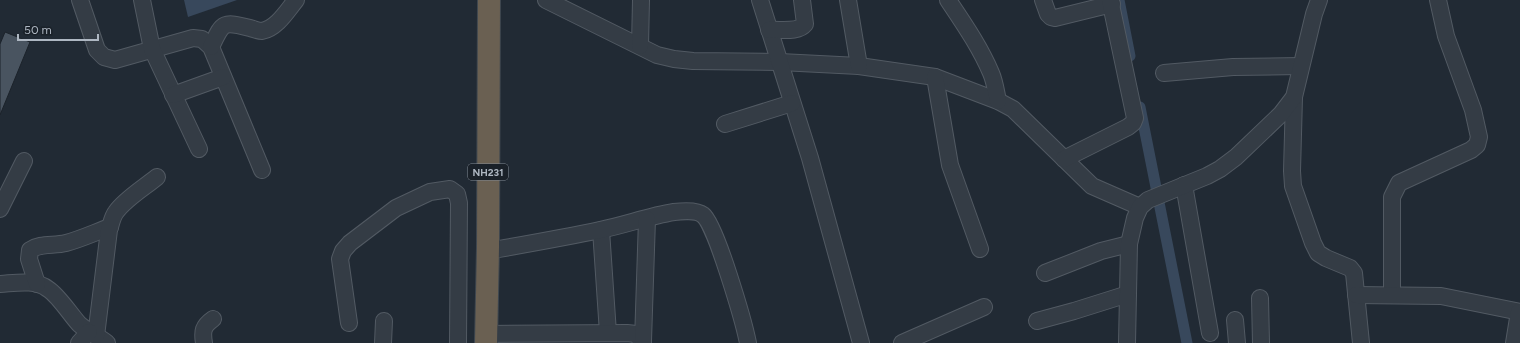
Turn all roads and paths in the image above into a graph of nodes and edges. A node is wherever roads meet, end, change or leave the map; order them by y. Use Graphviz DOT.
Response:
graph roads {
  1 [pos="80,0"];
  2 [pos="142,0"];
  3 [pos="296,0"];
  4 [pos="489,0"];
  5 [pos="497,0"];
  6 [pos="546,0"];
  7 [pos="641,0"];
  8 [pos="760,0"];
  9 [pos="802,0"];
  10 [pos="848,0"];
  11 [pos="948,0"];
  12 [pos="1043,0"];
  13 [pos="1319,0"];
  14 [pos="1438,0"];
  15 [pos="1111,2"];
  16 [pos="769,30"];
  17 [pos="640,46"];
  18 [pos="211,47"];
  19 [pos="152,50"];
  20 [pos="780,62"];
  21 [pos="859,66"];
  22 [pos="1301,66"];
  23 [pos="1164,72"];
  24 [pos="224,77"];
  25 [pos="935,77"];
  26 [pos="173,95"];
  27 [pos="1294,97"];
  28 [pos="998,101"];
  29 [pos="792,103"];
  30 [pos="726,124"];
  31 [pos="199,149"];
  32 [pos="1064,159"];
  33 [pos="24,161"];
  34 [pos="262,170"];
  35 [pos="157,177"];
  36 [pos="1184,185"];
  37 [pos="1144,204"];
  38 [pos="0,209"];
  39 [pos="647,219"];
  40 [pos="110,227"];
  41 [pos="601,230"];
  42 [pos="1129,244"];
  43 [pos="499,249"];
  44 [pos="980,249"];
  45 [pos="1045,273"];
  46 [pos="0,284"];
  47 [pos="37,284"];
  48 [pos="1128,294"];
  49 [pos="1392,294"];
  50 [pos="1356,295"];
  51 [pos="1260,298"];
  52 [pos="984,307"];
  53 [pos="1520,312"];
  54 [pos="213,318"];
  55 [pos="1235,320"];
  56 [pos="384,321"];
  57 [pos="1037,321"];
  58 [pos="349,324"];
  59 [pos="608,333"];
  60 [pos="1210,334"];
  61 [pos="492,338"];
  62 [pos="93,339"];
  63 [pos="643,342"];
  64 [pos="204,343"];
  65 [pos="383,343"];
  66 [pos="458,343"];
  67 [pos="748,343"];
  68 [pos="861,343"];
  69 [pos="902,343"];
  70 [pos="1127,343"];
  71 [pos="1237,343"];
  72 [pos="1261,343"];
  73 [pos="1361,343"];
  74 [pos="1514,343"];
  1 -- 19 [label="street"];
  2 -- 19 [label="street"];
  3 -- 18 [label="street"];
  4 -- 61 [label="highway, NH231"];
  5 -- 43 [label="highway, NH231"];
  6 -- 17 [label="street"];
  7 -- 17 [label="street"];
  8 -- 16 [label="street"];
  9 -- 16 [label="street"];
  10 -- 21 [label="street"];
  11 -- 28 [label="street"];
  12 -- 15 [label="street"];
  13 -- 22 [label="street"];
  14 -- 49 [label="street"];
  15 -- 32 [label="street"];
  16 -- 20 [label="street"];
  17 -- 20 [label="street"];
  18 -- 19 [label="street"];
  18 -- 24 [label="street"];
  19 -- 26 [label="street"];
  20 -- 21 [label="street"];
  20 -- 29 [label="street"];
  21 -- 25 [label="street"];
  22 -- 23 [label="street"];
  22 -- 27 [label="street"];
  24 -- 26 [label="street"];
  24 -- 34 [label="street"];
  25 -- 28 [label="street"];
  25 -- 44 [label="street"];
  26 -- 31 [label="street"];
  27 -- 36 [label="street"];
  27 -- 50 [label="street"];
  28 -- 32 [label="street"];
  29 -- 30 [label="street"];
  29 -- 68 [label="street"];
  32 -- 37 [label="street"];
  33 -- 38 [label="street"];
  35 -- 40 [label="street"];
  36 -- 37 [label="street"];
  36 -- 60 [label="street"];
  37 -- 42 [label="street"];
  39 -- 41 [label="street"];
  39 -- 63 [label="street"];
  39 -- 67 [label="street"];
  40 -- 47 [label="street"];
  40 -- 62 [label="street"];
  41 -- 43 [label="street"];
  41 -- 59 [label="street"];
  42 -- 45 [label="street"];
  42 -- 48 [label="street"];
  43 -- 61 [label="highway, NH231"];
  46 -- 47 [label="street"];
  47 -- 62 [label="street"];
  48 -- 57 [label="street"];
  48 -- 70 [label="street"];
  49 -- 50 [label="street"];
  49 -- 53 [label="street"];
  50 -- 73 [label="street"];
  51 -- 72 [label="street"];
  52 -- 69 [label="street"];
  53 -- 74 [label="street"];
  54 -- 64 [label="street"];
  55 -- 71 [label="street"];
  56 -- 65 [label="street"];
  58 -- 66 [label="street"];
  59 -- 61 [label="street"];
  59 -- 63 [label="street"];
}
